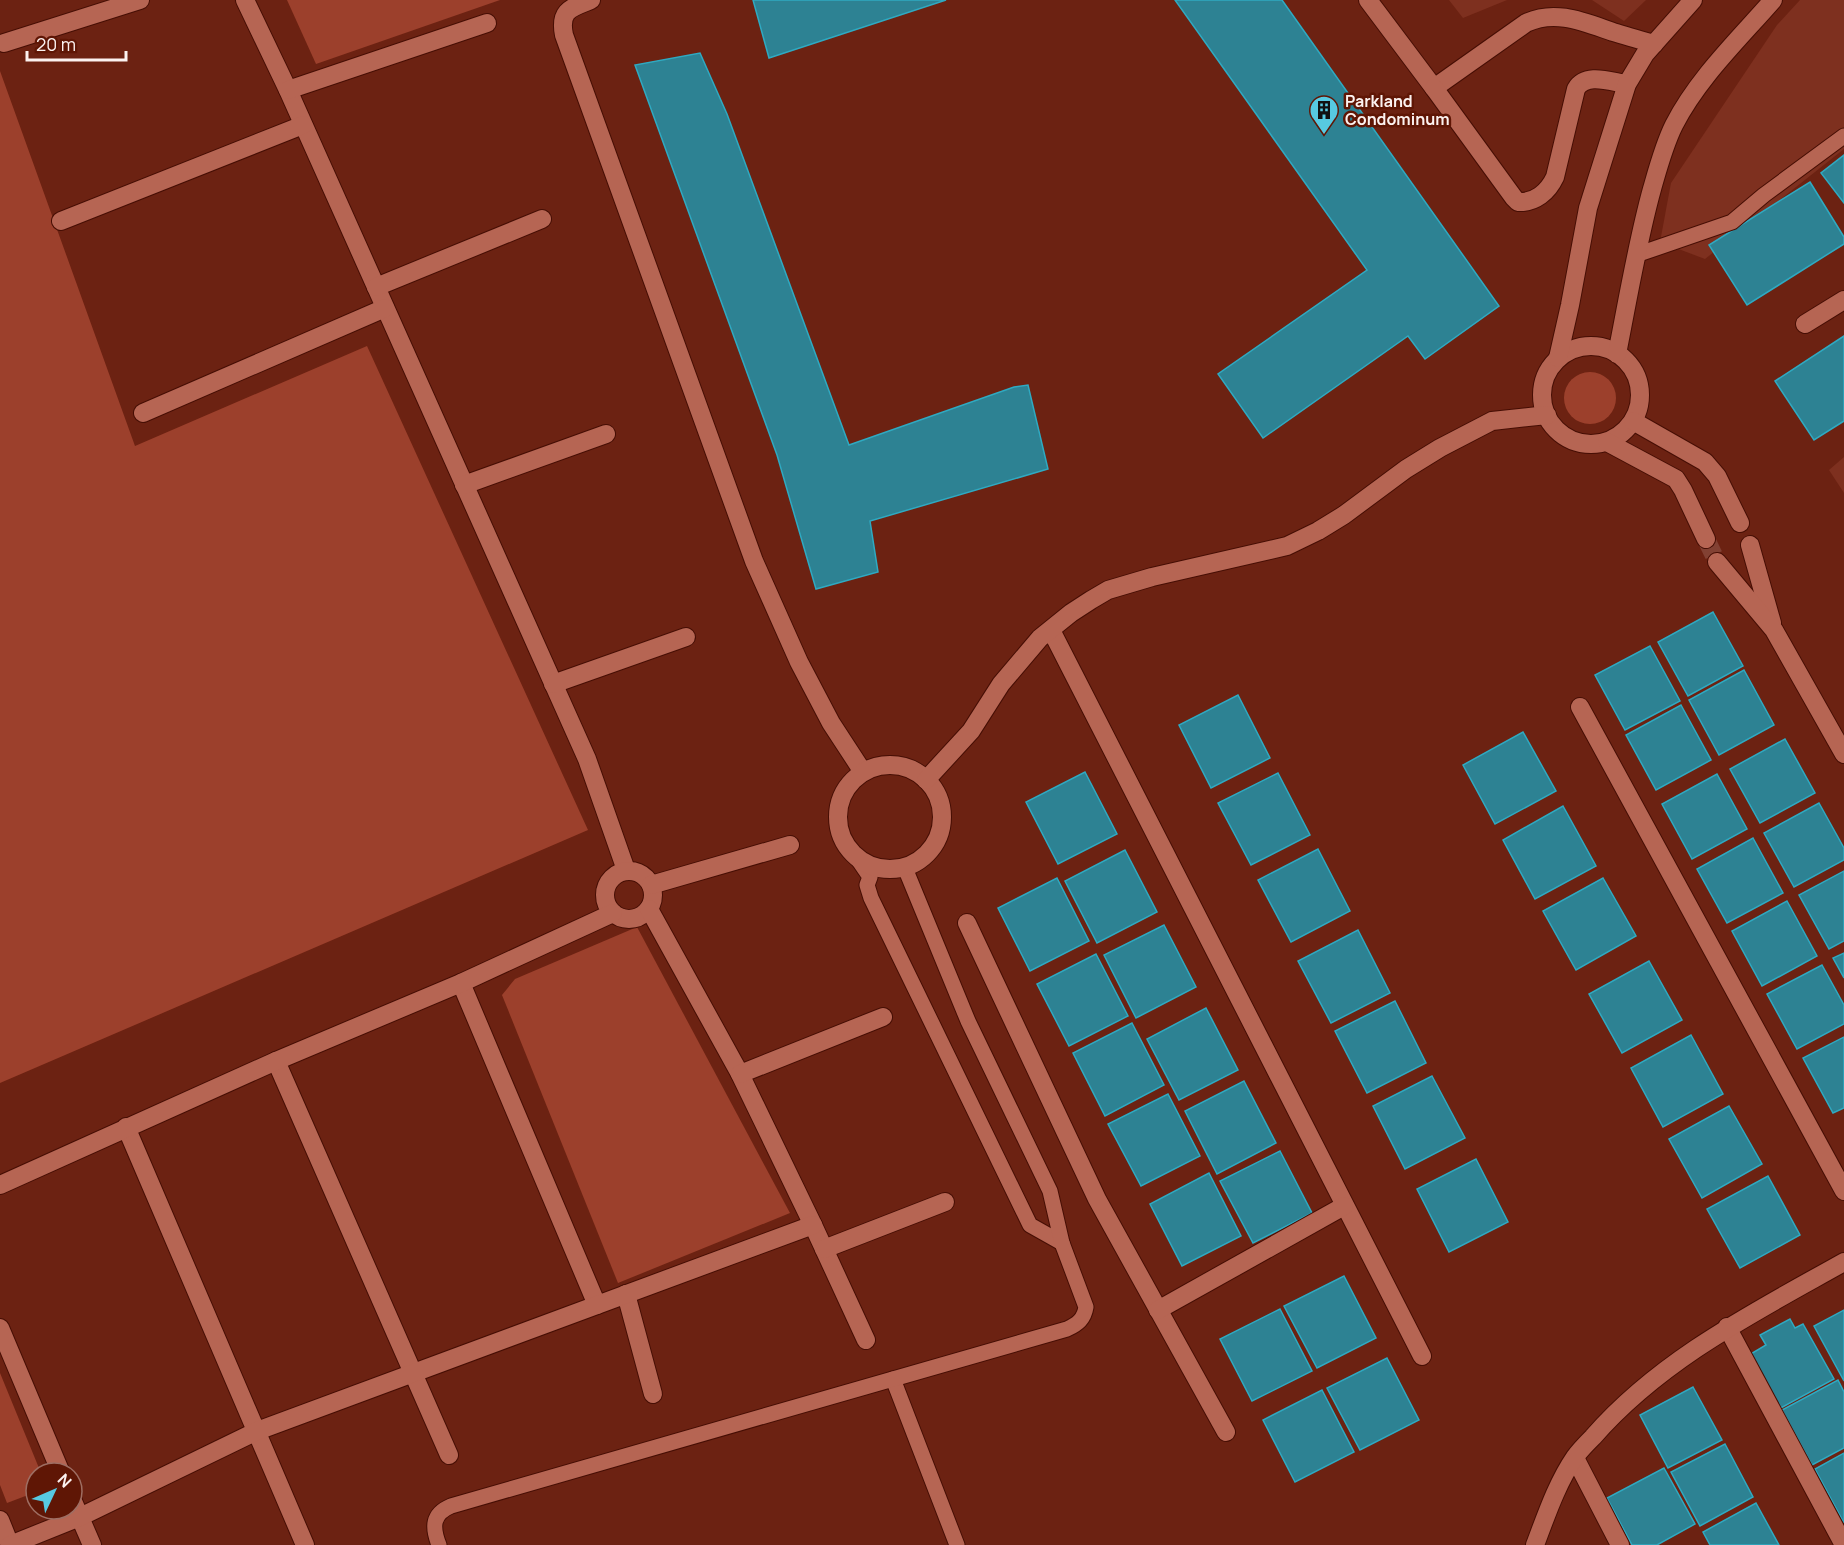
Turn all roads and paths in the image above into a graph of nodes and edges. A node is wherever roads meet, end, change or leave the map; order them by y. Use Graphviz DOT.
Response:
graph roads {
  1 [pos="140,0"];
  2 [pos="245,0"];
  3 [pos="591,0"];
  4 [pos="1368,0"];
  5 [pos="1693,0"];
  6 [pos="1773,0"];
  7 [pos="487,23"];
  8 [pos="4,43"];
  9 [pos="1654,44"];
  10 [pos="1627,84"];
  11 [pos="1434,88"];
  12 [pos="288,90"];
  13 [pos="303,124"];
  14 [pos="1844,136"];
  15 [pos="542,219"];
  16 [pos="61,221"];
  17 [pos="1636,255"];
  18 [pos="376,287"];
  19 [pos="1844,300"];
  20 [pos="385,308"];
  21 [pos="1805,324"];
  22 [pos="1617,354"];
  23 [pos="1558,358"];
  24 [pos="143,413"];
  25 [pos="1547,414"];
  26 [pos="1633,421"];
  27 [pos="606,434"];
  28 [pos="1608,442"];
  29 [pos="465,485"];
  30 [pos="1740,523"];
  31 [pos="1706,539"];
  32 [pos="1750,545"];
  33 [pos="1717,562"];
  34 [pos="1051,630"];
  35 [pos="1774,630"];
  36 [pos="686,637"];
  37 [pos="553,684"];
  38 [pos="1580,707"];
  39 [pos="1844,754"];
  40 [pos="863,772"];
  41 [pos="926,780"];
  42 [pos="790,845"];
  43 [pos="857,858"];
  44 [pos="905,868"];
  45 [pos="626,870"];
  46 [pos="651,885"];
  47 [pos="649,909"];
  48 [pos="613,913"];
  49 [pos="966,922"];
  50 [pos="461,983"];
  51 [pos="884,1017"];
  52 [pos="276,1061"];
  53 [pos="740,1074"];
  54 [pos="126,1127"];
  55 [pos="0,1185"];
  56 [pos="1844,1191"];
  57 [pos="945,1202"];
  58 [pos="1344,1206"];
  59 [pos="813,1225"];
  60 [pos="1062,1243"];
  61 [pos="824,1249"];
  62 [pos="1844,1262"];
  63 [pos="626,1294"];
  64 [pos="597,1305"];
  65 [pos="1158,1310"];
  66 [pos="0,1328"];
  67 [pos="1727,1328"];
  68 [pos="866,1340"];
  69 [pos="1422,1356"];
  70 [pos="412,1373"];
  71 [pos="893,1379"];
  72 [pos="653,1394"];
  73 [pos="257,1431"];
  74 [pos="1227,1432"];
  75 [pos="449,1455"];
  76 [pos="1575,1458"];
  77 [pos="56,1461"];
  78 [pos="84,1515"];
  79 [pos="0,1520"];
  80 [pos="70,1521"];
  81 [pos="82,1521"];
  82 [pos="10,1545"];
  83 [pos="92,1545"];
  84 [pos="305,1545"];
  85 [pos="439,1545"];
  86 [pos="957,1545"];
  87 [pos="1536,1545"];
  88 [pos="1620,1545"];
  89 [pos="1844,1545"];
  1 -- 8 [label="street"];
  2 -- 12 [label="street"];
  3 -- 40 [label="street"];
  4 -- 11 [label="street"];
  5 -- 9 [label="street"];
  6 -- 17 [label="street"];
  7 -- 12 [label="street"];
  9 -- 10 [label="street"];
  9 -- 11 [label="street"];
  10 -- 11 [label="street"];
  10 -- 23 [label="street"];
  12 -- 13 [label="street"];
  13 -- 16 [label="street"];
  13 -- 18 [label="street"];
  14 -- 17 [label="lane"];
  15 -- 18 [label="street"];
  17 -- 22 [label="street"];
  18 -- 20 [label="street"];
  19 -- 21 [label="street"];
  20 -- 24 [label="street"];
  20 -- 29 [label="street"];
  22 -- 23 [label="street"];
  22 -- 26 [label="street"];
  23 -- 25 [label="street"];
  25 -- 28 [label="street"];
  25 -- 34 [label="street"];
  26 -- 28 [label="street"];
  26 -- 30 [label="street"];
  27 -- 29 [label="street"];
  28 -- 31 [label="street"];
  29 -- 37 [label="street"];
  32 -- 35 [label="street"];
  33 -- 35 [label="street"];
  34 -- 41 [label="street"];
  34 -- 58 [label="street"];
  35 -- 39 [label="street"];
  36 -- 37 [label="street"];
  37 -- 45 [label="street"];
  38 -- 56 [label="street"];
  40 -- 41 [label="street"];
  40 -- 43 [label="street"];
  41 -- 44 [label="street"];
  42 -- 46 [label="street"];
  43 -- 44 [label="street"];
  43 -- 60 [label="lane"];
  44 -- 60 [label="lane"];
  45 -- 46 [label="street"];
  45 -- 48 [label="street"];
  46 -- 47 [label="street"];
  47 -- 48 [label="street"];
  47 -- 53 [label="street"];
  48 -- 50 [label="street"];
  49 -- 65 [label="street"];
  50 -- 52 [label="street"];
  50 -- 64 [label="street"];
  51 -- 53 [label="street"];
  52 -- 54 [label="street"];
  52 -- 70 [label="street"];
  53 -- 59 [label="street"];
  54 -- 55 [label="street"];
  54 -- 73 [label="street"];
  57 -- 61 [label="street"];
  58 -- 65 [label="street"];
  58 -- 69 [label="street"];
  59 -- 61 [label="street"];
  59 -- 63 [label="street"];
  60 -- 71 [label="lane"];
  61 -- 68 [label="street"];
  62 -- 67 [label="street"];
  63 -- 64 [label="street"];
  63 -- 72 [label="street"];
  64 -- 70 [label="street"];
  65 -- 74 [label="street"];
  66 -- 77 [label="street"];
  67 -- 76 [label="street"];
  67 -- 89 [label="street"];
  70 -- 73 [label="street"];
  70 -- 75 [label="street"];
  71 -- 85 [label="lane"];
  71 -- 86 [label="lane"];
  73 -- 78 [label="street"];
  73 -- 84 [label="street"];
  76 -- 87 [label="street"];
  76 -- 88 [label="street"];
  79 -- 82 [label="street"];
  80 -- 82 [label="street"];
  81 -- 83 [label="street"];
}
